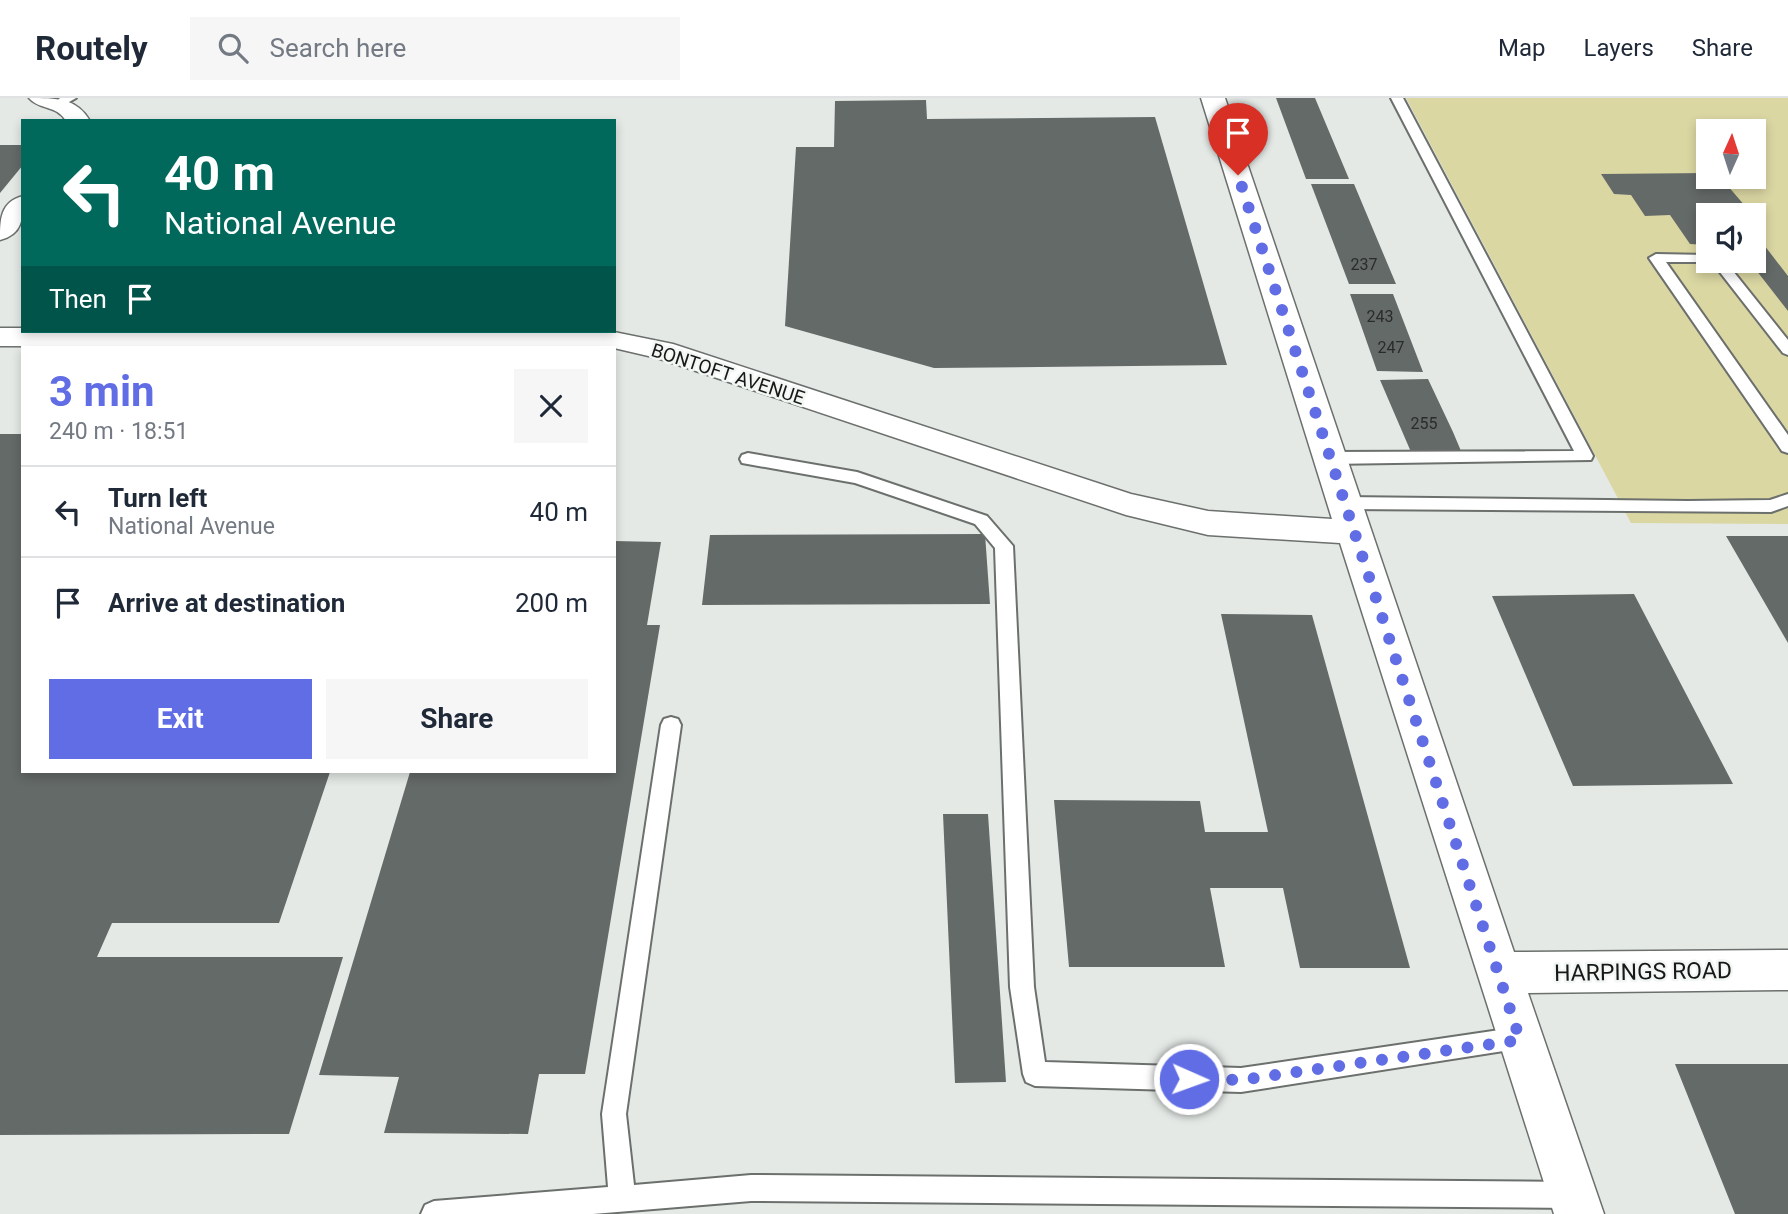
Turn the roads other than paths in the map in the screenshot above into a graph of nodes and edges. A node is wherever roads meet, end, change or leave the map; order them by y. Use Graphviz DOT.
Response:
graph roads {
  1 [pos="1213,98"];
  2 [pos="1397,98"];
  3 [pos="58,99"];
  4 [pos="78,119"];
  5 [pos="21,206"];
  6 [pos="0,232"];
  7 [pos="1696,260"];
  8 [pos="1727,273"];
  9 [pos="0,337"];
  10 [pos="1788,350"];
  11 [pos="1788,447"];
  12 [pos="1329,458"];
  13 [pos="748,459"];
  14 [pos="1788,500"];
  15 [pos="1348,517"];
  16 [pos="671,725"];
  17 [pos="1788,970"];
  18 [pos="1498,974"];
  19 [pos="1520,1040"];
  20 [pos="622,1198"];
  21 [pos="1575,1204"];
  22 [pos="433,1214"];
  1 -- 12 [label="street"];
  2 -- 12 [label="lane"];
  3 -- 4 [label="street"];
  5 -- 6 [label="street"];
  7 -- 11 [label="lane"];
  8 -- 10 [label="lane"];
  9 -- 15 [label="street, BONTOFT AVENUE"];
  12 -- 15 [label="street"];
  13 -- 19 [label="lane"];
  14 -- 15 [label="lane"];
  15 -- 18 [label="street"];
  16 -- 20 [label="lane"];
  17 -- 18 [label="street, HARPINGS ROAD"];
  18 -- 19 [label="street"];
  19 -- 21 [label="street"];
  20 -- 21 [label="lane"];
  20 -- 22 [label="lane"];
}
